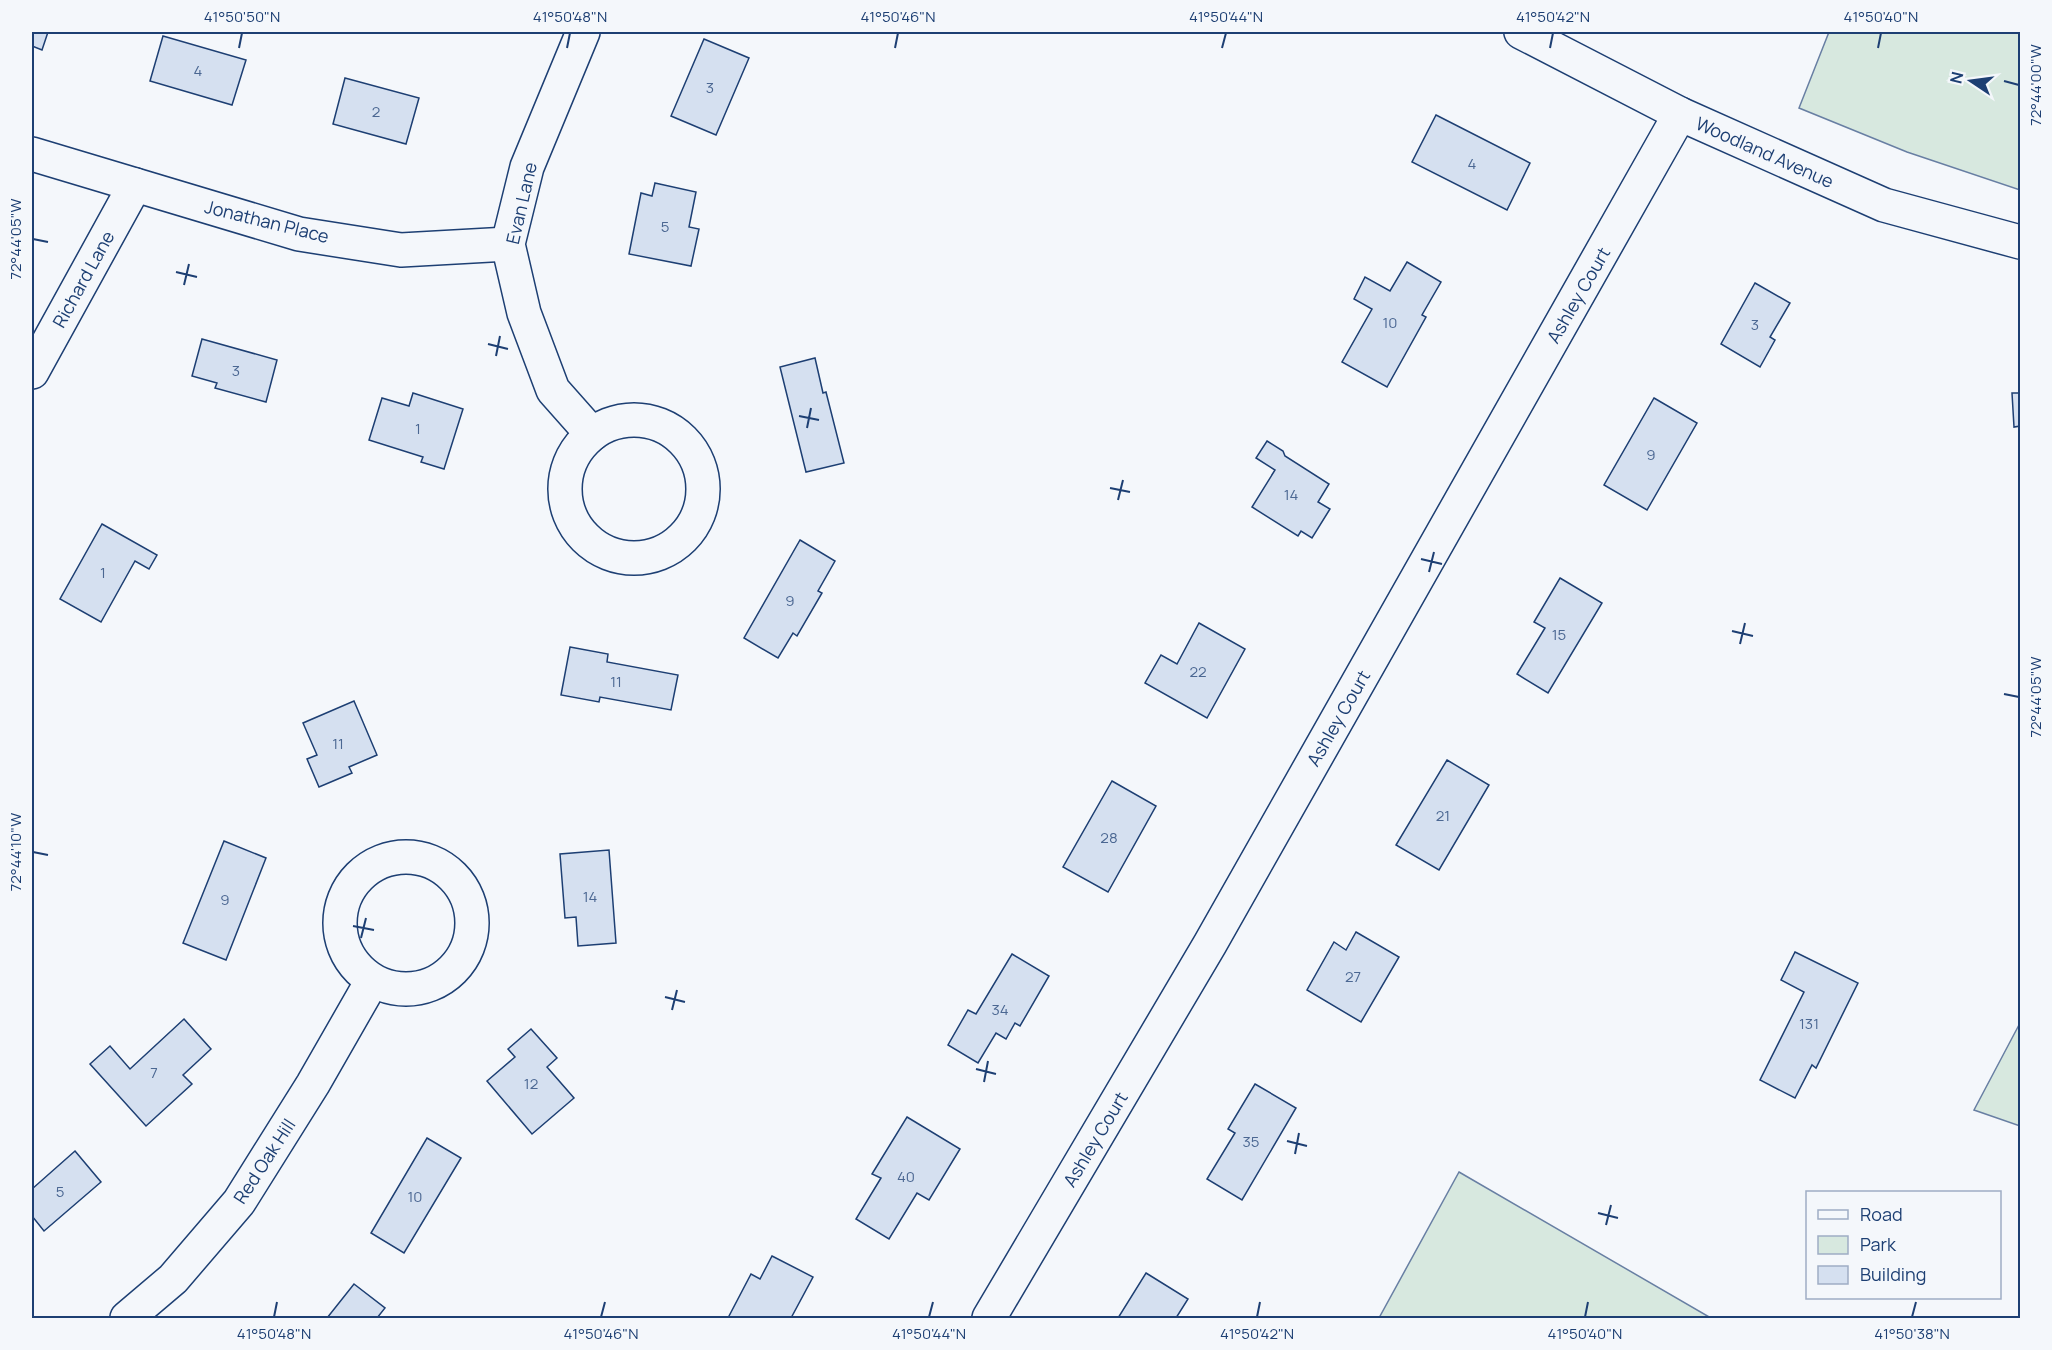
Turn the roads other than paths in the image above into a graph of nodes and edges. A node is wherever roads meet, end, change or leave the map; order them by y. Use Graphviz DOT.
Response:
graph roads {
  1 [pos="583,32"];
  2 [pos="1521,32"];
  3 [pos="1680,114"];
  4 [pos="32,154"];
  5 [pos="135,185"];
  6 [pos="2020,242"];
  7 [pos="508,244"];
  8 [pos="32,372"];
  9 [pos="592,434"];
  10 [pos="372,981"];
  11 [pos="127,1318"];
  12 [pos="989,1318"];
  1 -- 7 [label="street, Evan Lane"];
  2 -- 3 [label="street, Woodland Avenue"];
  3 -- 6 [label="street, Woodland Avenue"];
  3 -- 12 [label="street, Ashley Court"];
  4 -- 5 [label="street, Jonathan Place"];
  5 -- 7 [label="street, Jonathan Place"];
  5 -- 8 [label="street, Richard Lane"];
  7 -- 9 [label="street, Evan Lane"];
  9 -- 9 [label="street"];
  10 -- 10 [label="street"];
  10 -- 11 [label="street, Red Oak Hill"];
}
